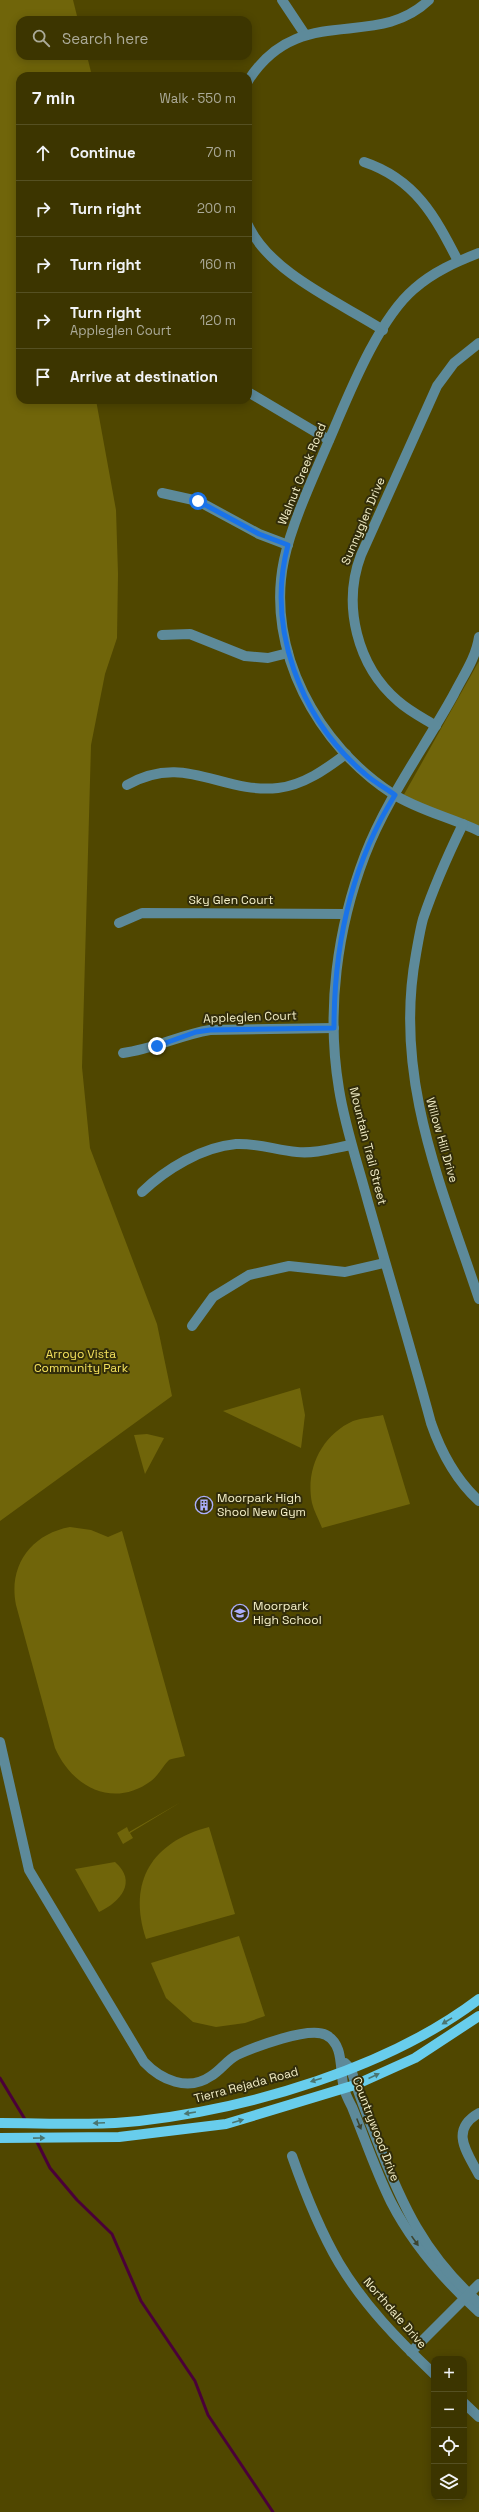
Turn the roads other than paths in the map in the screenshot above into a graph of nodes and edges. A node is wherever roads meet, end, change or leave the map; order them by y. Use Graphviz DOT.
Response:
graph roads {
  1 [pos="282,0"];
  2 [pos="425,1"];
  3 [pos="304,33"];
  4 [pos="252,76"];
  5 [pos="364,162"];
  6 [pos="252,233"];
  7 [pos="479,253"];
  8 [pos="458,261"];
  9 [pos="383,330"];
  10 [pos="479,343"];
  11 [pos="252,394"];
  12 [pos="329,440"];
  13 [pos="162,493"];
  14 [pos="288,545"];
  15 [pos="162,635"];
  16 [pos="479,637"];
  17 [pos="288,653"];
  18 [pos="436,726"];
  19 [pos="346,754"];
  20 [pos="127,785"];
  21 [pos="395,795"];
  22 [pos="463,824"];
  23 [pos="479,831"];
  24 [pos="345,914"];
  25 [pos="119,923"];
  26 [pos="334,1028"];
  27 [pos="123,1053"];
  28 [pos="351,1145"];
  29 [pos="142,1192"];
  30 [pos="384,1263"];
  31 [pos="479,1299"];
  32 [pos="192,1326"];
  33 [pos="479,1501"];
  34 [pos="0,1742"];
  35 [pos="479,1999"];
  36 [pos="479,2016"];
  37 [pos="346,2071"];
  38 [pos="355,2085"];
  39 [pos="344,2088"];
  40 [pos="479,2113"];
  41 [pos="0,2123"];
  42 [pos="0,2138"];
  43 [pos="292,2156"];
  44 [pos="479,2174"];
  45 [pos="479,2284"];
  46 [pos="467,2297"];
  47 [pos="479,2303"];
  48 [pos="479,2312"];
  49 [pos="411,2352"];
  50 [pos="431,2371"];
  51 [pos="467,2406"];
  52 [pos="479,2417"];
  1 -- 3 [label="street"];
  2 -- 3 [label="street"];
  3 -- 4 [label="street"];
  5 -- 8 [label="street"];
  6 -- 9 [label="street"];
  7 -- 8 [label="street, Walnut Creek Road"];
  8 -- 9 [label="street, Walnut Creek Road"];
  9 -- 12 [label="street, Walnut Creek Road"];
  10 -- 18 [label="street, Sunnyglen Drive"];
  11 -- 12 [label="street"];
  12 -- 14 [label="street, Walnut Creek Road"];
  13 -- 14 [label="street"];
  14 -- 17 [label="street, Walnut Creek Road"];
  15 -- 17 [label="street"];
  16 -- 18 [label="street, Mountain Trail Street"];
  17 -- 19 [label="street, Walnut Creek Road"];
  18 -- 21 [label="street, Mountain Trail Street"];
  19 -- 20 [label="street"];
  19 -- 21 [label="street, Walnut Creek Road"];
  21 -- 22 [label="street, Walnut Creek Road"];
  21 -- 24 [label="street, Mountain Trail Street"];
  22 -- 23 [label="street, Walnut Creek Road"];
  22 -- 31 [label="street, Willow Hill Drive"];
  24 -- 25 [label="street, Sky Glen Court"];
  24 -- 26 [label="street, Mountain Trail Street"];
  26 -- 27 [label="street, Appleglen Court"];
  26 -- 28 [label="street, Mountain Trail Street"];
  28 -- 29 [label="street"];
  28 -- 30 [label="street, Mountain Trail Street"];
  30 -- 32 [label="street"];
  30 -- 33 [label="street, Mountain Trail Street"];
  34 -- 37 [label="street, Countrywood Drive"];
  35 -- 37 [label="main road, Tierra Rejada Road, one-way"];
  38 -- 36 [label="main road, one-way"];
  37 -- 38 [label="street, Countrywood Drive"];
  37 -- 39 [label="street, Countrywood Drive"];
  37 -- 41 [label="main road, Tierra Rejada Road, one-way"];
  38 -- 39 [label="main road"];
  38 -- 46 [label="street, Countrywood Drive"];
  42 -- 39 [label="main road, one-way"];
  39 -- 46 [label="street, Countrywood Drive, one-way"];
  40 -- 44 [label="street"];
  43 -- 49 [label="street, Northdale Drive"];
  45 -- 46 [label="street"];
  46 -- 47 [label="street, Countrywood Drive"];
  46 -- 48 [label="street, Countrywood Drive"];
  46 -- 49 [label="street"];
  49 -- 50 [label="street, Northdale Drive"];
  51 -- 52 [label="street"];
}
